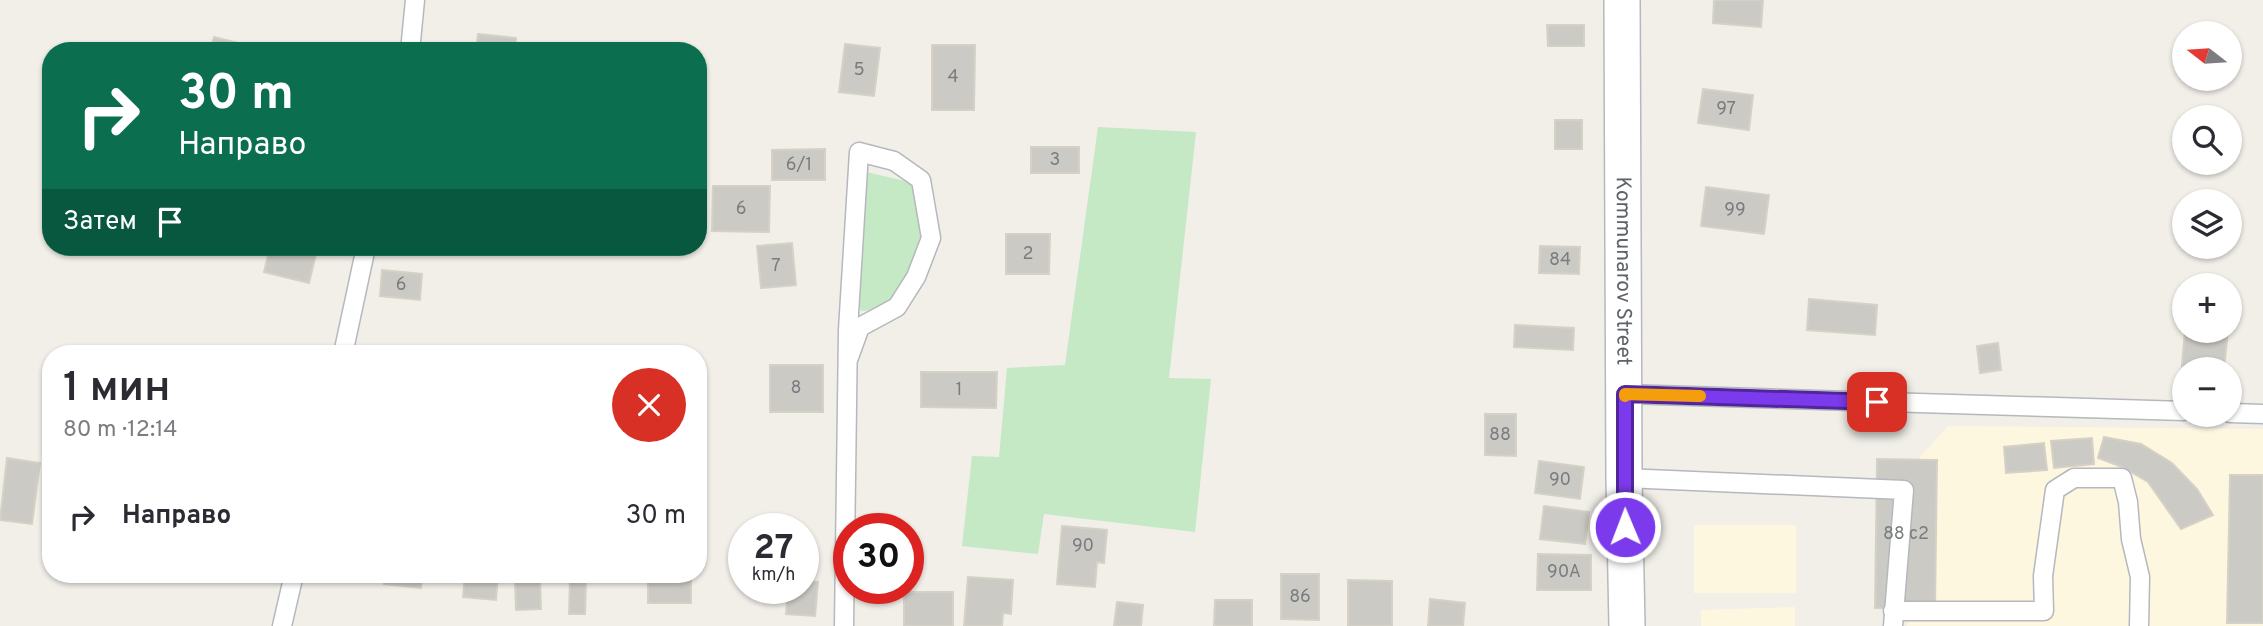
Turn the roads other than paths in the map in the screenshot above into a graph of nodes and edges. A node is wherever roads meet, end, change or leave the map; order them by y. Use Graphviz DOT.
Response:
graph roads {
  1 [pos="415,0"];
  2 [pos="1622,0"];
  3 [pos="412,42"];
  4 [pos="364,256"];
  5 [pos="345,345"];
  6 [pos="848,360"];
  7 [pos="1625,394"];
  8 [pos="2172,411"];
  9 [pos="2242,413"];
  10 [pos="2263,414"];
  11 [pos="1624,478"];
  12 [pos="292,583"];
  13 [pos="1893,619"];
  14 [pos="282,626"];
  15 [pos="844,626"];
  16 [pos="1627,626"];
  17 [pos="2139,626"];
  1 -- 3 [label="lane"];
  2 -- 7 [label="street, Kommunarov Street"];
  4 -- 5 [label="lane"];
  6 -- 6 [label="lane"];
  6 -- 15 [label="lane"];
  7 -- 8 [label="lane"];
  7 -- 11 [label="street, Kommunarov Street"];
  9 -- 10 [label="lane"];
  11 -- 13 [label="lane"];
  11 -- 16 [label="street, Kommunarov Street"];
  12 -- 14 [label="lane"];
  13 -- 17 [label="lane"];
}
